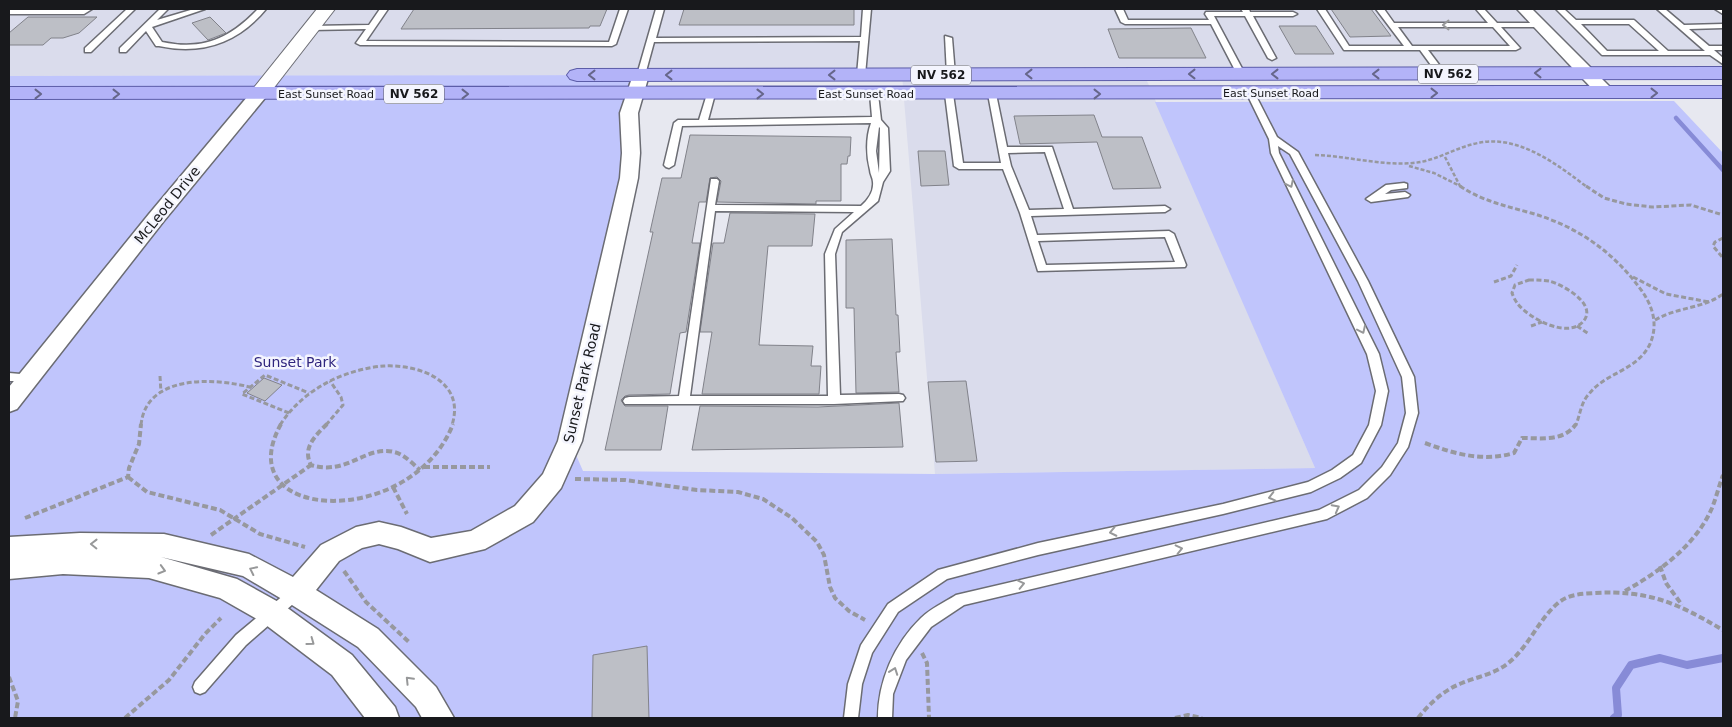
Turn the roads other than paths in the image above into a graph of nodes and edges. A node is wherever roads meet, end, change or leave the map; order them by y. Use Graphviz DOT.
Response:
graph roads {
  1 [pos="88,9"];
  2 [pos="131,9"];
  3 [pos="164,9"];
  4 [pos="201,9"];
  5 [pos="262,9"];
  6 [pos="326,9"];
  7 [pos="384,9"];
  8 [pos="624,9"];
  9 [pos="660,9"];
  10 [pos="866,9"];
  11 [pos="1119,9"];
  12 [pos="1290,9"];
  13 [pos="1321,9"];
  14 [pos="1380,9"];
  15 [pos="1480,9"];
  16 [pos="1524,9"];
  17 [pos="1560,9"];
  18 [pos="1661,9"];
  19 [pos="1719,9"];
  20 [pos="38,10"];
  21 [pos="10,11"];
  22 [pos="1208,11"];
  23 [pos="1246,11"];
  24 [pos="1723,12"];
  25 [pos="1214,22"];
  26 [pos="1574,22"];
  27 [pos="1392,25"];
  28 [pos="1494,25"];
  29 [pos="1540,25"];
  30 [pos="147,26"];
  31 [pos="1723,26"];
  32 [pos="371,27"];
  33 [pos="1682,27"];
  34 [pos="311,28"];
  35 [pos="948,38"];
  36 [pos="864,39"];
  37 [pos="651,40"];
  38 [pos="1410,48"];
  39 [pos="1422,48"];
  40 [pos="1723,48"];
  41 [pos="88,50"];
  42 [pos="123,50"];
  43 [pos="1710,51"];
  44 [pos="1666,52"];
  45 [pos="1272,58"];
  46 [pos="1723,62"];
  47 [pos="1587,73"];
  48 [pos="1723,73"];
  49 [pos="1240,74"];
  50 [pos="1442,74"];
  51 [pos="861,75"];
  52 [pos="9,76"];
  53 [pos="273,76"];
  54 [pos="950,84"];
  55 [pos="638,85"];
  56 [pos="1723,92"];
  57 [pos="1606,93"];
  58 [pos="9,94"];
  59 [pos="259,94"];
  60 [pos="711,94"];
  61 [pos="874,94"];
  62 [pos="992,94"];
  63 [pos="1251,94"];
  64 [pos="877,120"];
  65 [pos="702,122"];
  66 [pos="1273,139"];
  67 [pos="873,140"];
  68 [pos="884,140"];
  69 [pos="1002,150"];
  70 [pos="873,154"];
  71 [pos="885,154"];
  72 [pos="669,165"];
  73 [pos="1006,166"];
  74 [pos="714,181"];
  75 [pos="878,182"];
  76 [pos="710,208"];
  77 [pos="862,208"];
  78 [pos="1165,209"];
  79 [pos="1069,211"];
  80 [pos="1025,212"];
  81 [pos="1032,238"];
  82 [pos="18,377"];
  83 [pos="899,398"];
  84 [pos="684,400"];
  85 [pos="834,400"];
  86 [pos="629,401"];
  87 [pos="9,403"];
  88 [pos="9,549"];
  89 [pos="9,567"];
  90 [pos="296,593"];
  91 [pos="272,613"];
  92 [pos="200,687"];
  93 [pos="384,718"];
  94 [pos="439,718"];
  95 [pos="851,718"];
  96 [pos="885,718"];
  1 -- 20 [label="lane"];
  2 -- 41 [label="lane"];
  3 -- 30 [label="lane"];
  4 -- 30 [label="lane"];
  5 -- 30 [label="lane"];
  6 -- 34 [label="street, McLeod Drive"];
  7 -- 32 [label="lane"];
  8 -- 32 [label="lane"];
  9 -- 37 [label="lane"];
  10 -- 36 [label="lane"];
  11 -- 25 [label="lane"];
  12 -- 23 [label="lane"];
  13 -- 38 [label="lane"];
  14 -- 27 [label="lane"];
  15 -- 28 [label="lane"];
  16 -- 29 [label="street"];
  17 -- 26 [label="lane"];
  18 -- 33 [label="lane"];
  19 -- 24 [label="lane"];
  20 -- 21 [label="lane"];
  22 -- 23 [label="lane"];
  22 -- 25 [label="lane"];
  23 -- 45 [label="lane"];
  25 -- 49 [label="lane"];
  26 -- 44 [label="lane"];
  26 -- 44 [label="lane"];
  28 -- 27 [label="lane, one-way"];
  27 -- 38 [label="lane"];
  28 -- 29 [label="lane"];
  28 -- 39 [label="lane"];
  29 -- 47 [label="street"];
  30 -- 42 [label="lane"];
  31 -- 33 [label="lane"];
  32 -- 34 [label="lane"];
  33 -- 43 [label="lane"];
  34 -- 53 [label="street, McLeod Drive"];
  35 -- 54 [label="lane"];
  36 -- 37 [label="lane"];
  36 -- 51 [label="lane"];
  37 -- 55 [label="lane"];
  38 -- 39 [label="lane"];
  39 -- 50 [label="lane"];
  40 -- 43 [label="lane"];
  43 -- 44 [label="lane"];
  43 -- 46 [label="lane"];
  47 -- 48 [label="main road, East Sunset Road / NV 562"];
  47 -- 50 [label="main road, East Sunset Road / NV 562, one-way"];
  47 -- 57 [label="street"];
  50 -- 49 [label="main road, East Sunset Road / NV 562, one-way"];
  49 -- 54 [label="main road, East Sunset Road / NV 562, one-way"];
  49 -- 63 [label="main road"];
  51 -- 54 [label="main road, East Sunset Road / NV 562"];
  51 -- 55 [label="main road, East Sunset Road / NV 562, one-way"];
  52 -- 53 [label="main road, East Sunset Road / NV 562"];
  55 -- 53 [label="main road, East Sunset Road / NV 562, one-way"];
  53 -- 59 [label="street, McLeod Drive"];
  54 -- 61 [label="main road, East Sunset Road / NV 562"];
  54 -- 62 [label="main road, East Sunset Road / NV 562"];
  54 -- 73 [label="lane"];
  59 -- 55 [label="main road, East Sunset Road / NV 562, one-way"];
  55 -- 60 [label="main road, East Sunset Road / NV 562"];
  55 -- 90 [label="street, Sunset Park Road"];
  57 -- 56 [label="main road, East Sunset Road / NV 562, one-way"];
  63 -- 57 [label="main road, East Sunset Road / NV 562, one-way"];
  58 -- 59 [label="main road, East Sunset Road / NV 562, one-way"];
  59 -- 82 [label="street, McLeod Drive"];
  60 -- 61 [label="main road, East Sunset Road / NV 562, one-way"];
  60 -- 65 [label="lane"];
  61 -- 64 [label="lane"];
  62 -- 63 [label="main road, East Sunset Road / NV 562, one-way"];
  62 -- 69 [label="lane"];
  63 -- 66 [label="lane"];
  64 -- 65 [label="lane"];
  64 -- 67 [label="lane"];
  64 -- 68 [label="lane"];
  65 -- 72 [label="lane"];
  66 -- 95 [label="lane, one-way"];
  96 -- 66 [label="lane, one-way"];
  67 -- 68 [label="lane"];
  67 -- 70 [label="lane"];
  68 -- 71 [label="lane"];
  69 -- 73 [label="lane"];
  69 -- 79 [label="lane"];
  70 -- 71 [label="lane"];
  70 -- 75 [label="lane"];
  71 -- 75 [label="lane"];
  73 -- 80 [label="lane"];
  74 -- 76 [label="lane"];
  75 -- 77 [label="lane"];
  76 -- 77 [label="lane"];
  76 -- 84 [label="lane"];
  77 -- 85 [label="lane"];
  78 -- 79 [label="lane"];
  79 -- 80 [label="lane"];
  80 -- 81 [label="lane"];
  81 -- 81 [label="lane"];
  82 -- 87 [label="street, McLeod Drive"];
  83 -- 85 [label="lane"];
  84 -- 85 [label="lane"];
  84 -- 86 [label="lane"];
  90 -- 88 [label="street, one-way"];
  89 -- 91 [label="street, one-way"];
  90 -- 91 [label="lane"];
  94 -- 90 [label="street, one-way"];
  91 -- 92 [label="lane"];
  91 -- 93 [label="street, one-way"];
}
